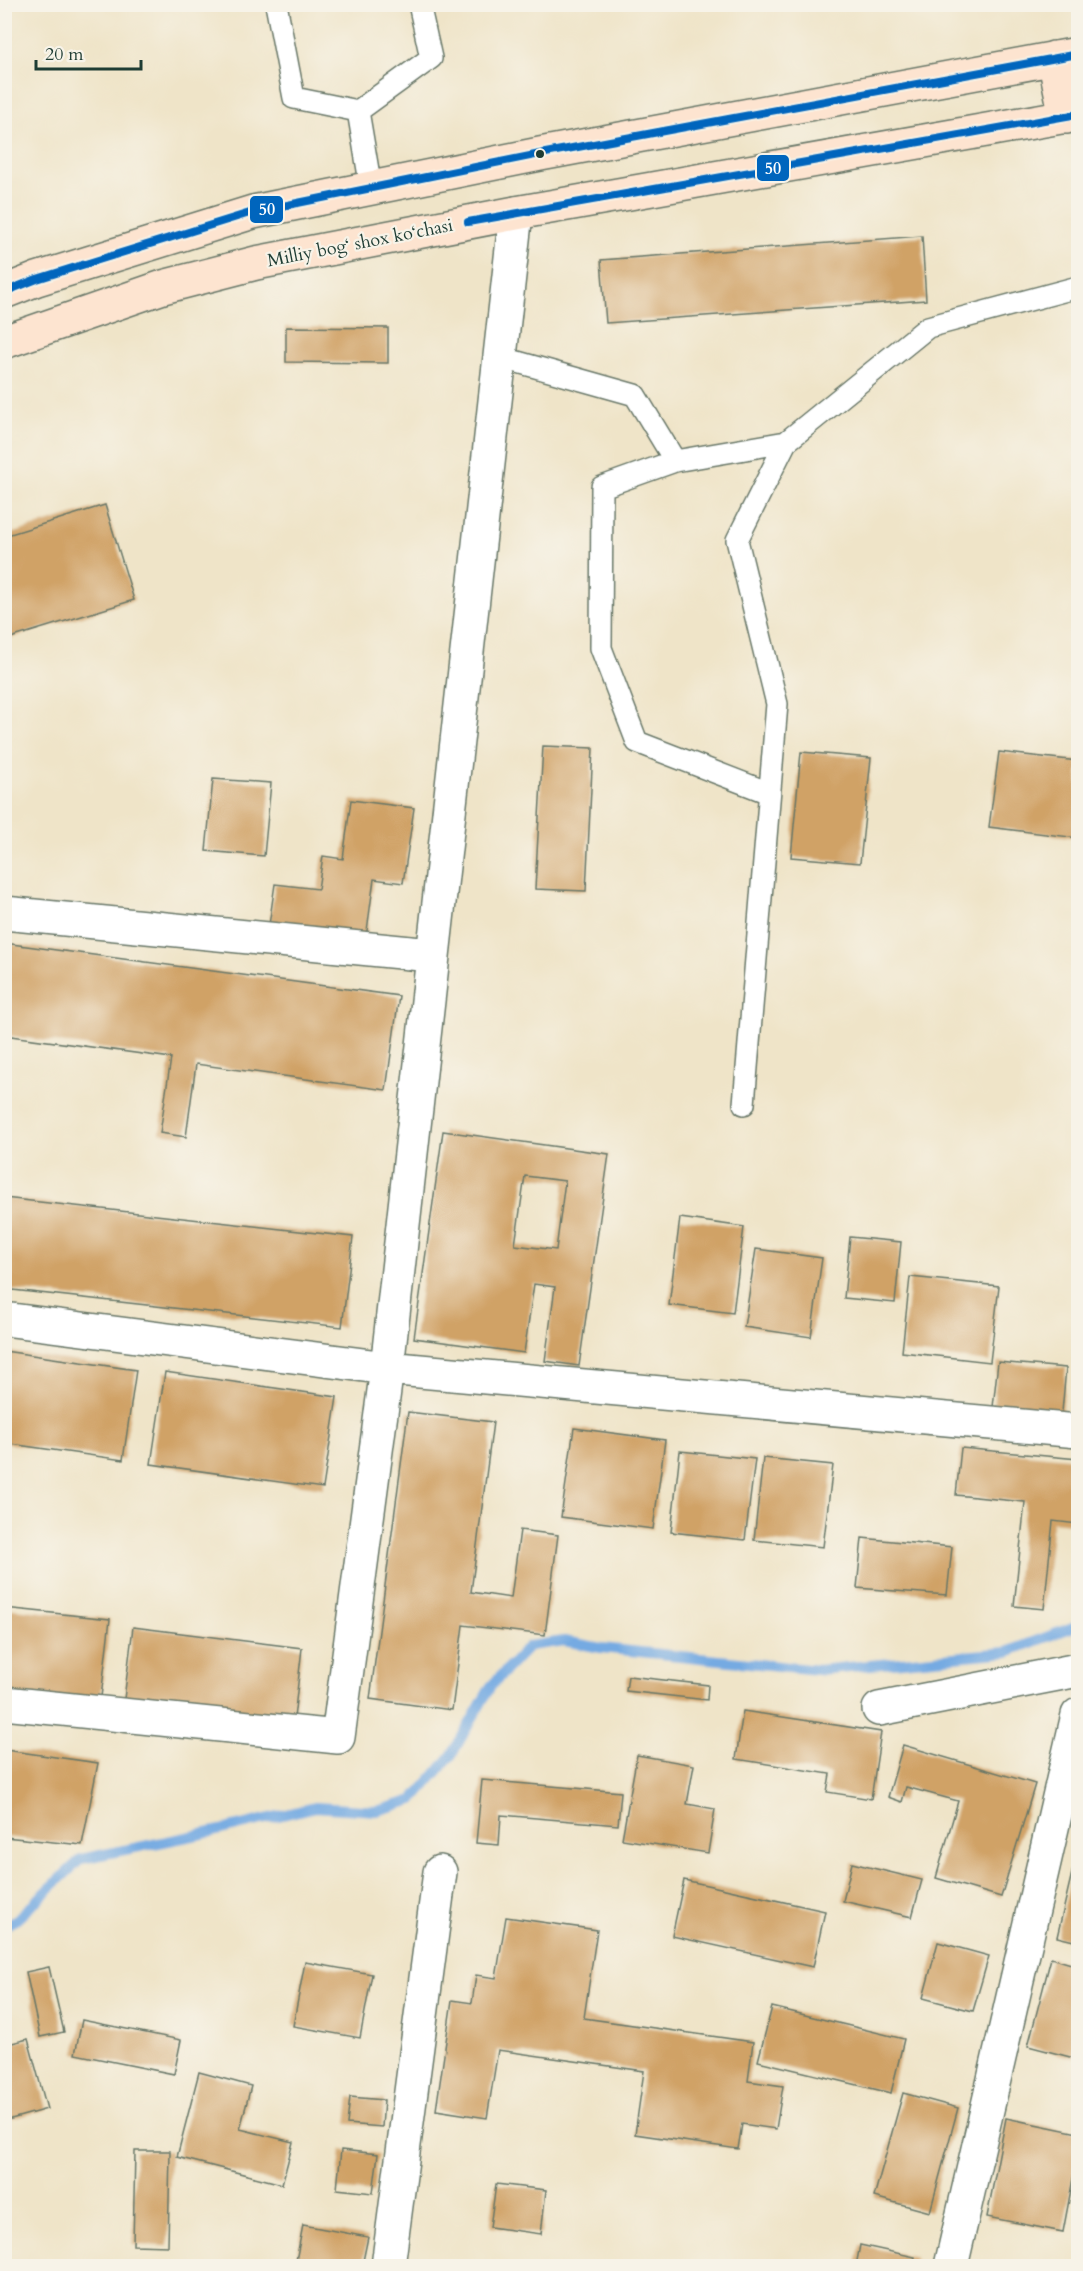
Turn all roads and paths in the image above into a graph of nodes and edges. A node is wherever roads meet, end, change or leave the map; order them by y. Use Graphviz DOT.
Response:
graph roads {
  1 [pos="276,4"];
  2 [pos="419,4"];
  3 [pos="1066,56"];
  4 [pos="358,111"];
  5 [pos="1072,116"];
  6 [pos="371,188"];
  7 [pos="516,213"];
  8 [pos="1078,287"];
  9 [pos="4,292"];
  10 [pos="4,342"];
  11 [pos="500,357"];
  12 [pos="786,442"];
  13 [pos="675,460"];
  14 [pos="769,793"];
  15 [pos="4,914"];
  16 [pos="431,955"];
  17 [pos="744,1104"];
  18 [pos="4,1319"];
  19 [pos="387,1368"];
  20 [pos="1078,1431"];
  21 [pos="1078,1670"];
  22 [pos="4,1703"];
  23 [pos="879,1709"];
  24 [pos="1078,1715"];
  25 [pos="440,1872"];
  26 [pos="388,2266"];
  27 [pos="951,2266"];
  1 -- 4 [label="lane"];
  2 -- 4 [label="lane"];
  3 -- 5 [label="main road"];
  3 -- 6 [label="main road"];
  4 -- 6 [label="lane"];
  5 -- 7 [label="main road, Milliy bog‘ shox ko‘chasi"];
  6 -- 9 [label="main road"];
  7 -- 10 [label="main road, Milliy bog‘ shox ko‘chasi"];
  7 -- 11 [label="street"];
  8 -- 12 [label="lane"];
  11 -- 13 [label="lane"];
  11 -- 16 [label="street"];
  12 -- 13 [label="lane"];
  12 -- 14 [label="lane"];
  13 -- 14 [label="lane"];
  14 -- 17 [label="lane"];
  15 -- 16 [label="street"];
  16 -- 19 [label="street"];
  18 -- 19 [label="street"];
  19 -- 20 [label="street"];
  19 -- 22 [label="street"];
  21 -- 23 [label="street"];
  24 -- 27 [label="street"];
  25 -- 26 [label="street"];
}
